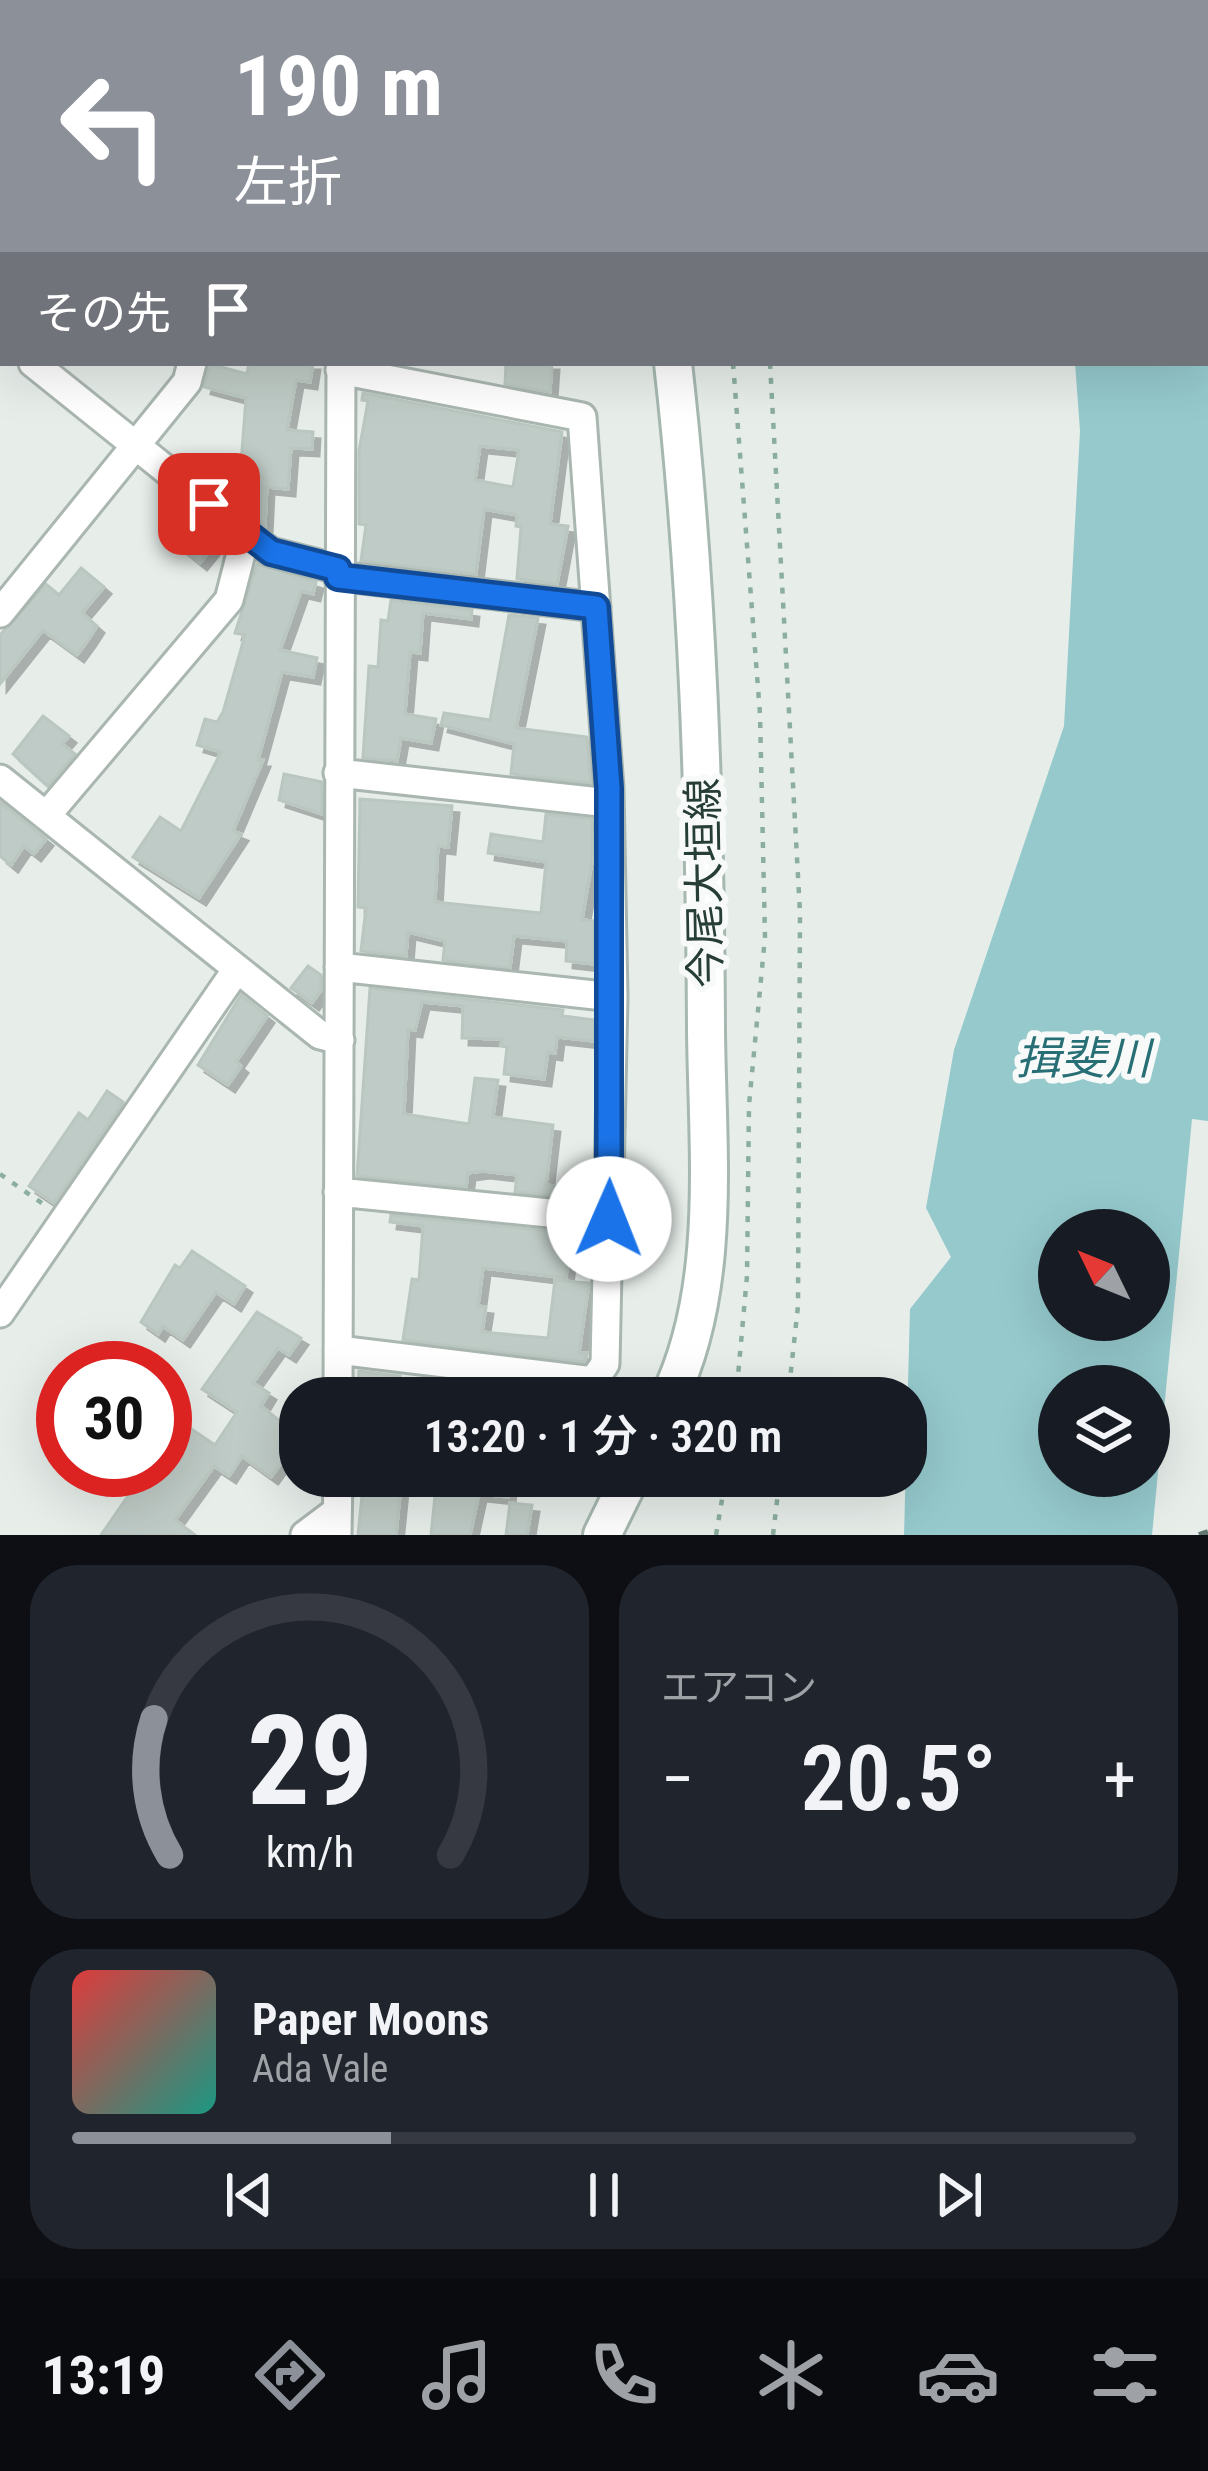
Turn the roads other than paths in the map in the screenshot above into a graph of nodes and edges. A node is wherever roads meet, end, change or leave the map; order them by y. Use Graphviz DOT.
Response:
graph roads {
  1 [pos="37,366"];
  2 [pos="191,366"];
  3 [pos="673,366"];
  4 [pos="340,367"];
  5 [pos="136,444"];
  6 [pos="246,534"];
  7 [pos="338,573"];
  8 [pos="596,607"];
  9 [pos="0,613"];
  10 [pos="338,773"];
  11 [pos="0,779"];
  12 [pos="609,803"];
  13 [pos="46,816"];
  14 [pos="339,967"];
  15 [pos="237,969"];
  16 [pos="613,998"];
  17 [pos="340,1040"];
  18 [pos="338,1192"];
  19 [pos="609,1219"];
  20 [pos="0,1313"];
  21 [pos="338,1350"];
  22 [pos="338,1377"];
  23 [pos="679,1377"];
  24 [pos="621,1497"];
  25 [pos="337,1523"];
  26 [pos="304,1535"];
  27 [pos="602,1535"];
  1 -- 5 [label="street"];
  2 -- 5 [label="street"];
  3 -- 23 [label="main road, 今尾大垣線"];
  4 -- 7 [label="street"];
  4 -- 8 [label="street"];
  5 -- 6 [label="street"];
  5 -- 9 [label="street"];
  6 -- 7 [label="street"];
  6 -- 13 [label="street"];
  7 -- 8 [label="street"];
  7 -- 10 [label="street"];
  8 -- 12 [label="street"];
  10 -- 12 [label="street"];
  10 -- 14 [label="street"];
  11 -- 13 [label="street"];
  12 -- 16 [label="street"];
  13 -- 15 [label="street"];
  14 -- 16 [label="street"];
  14 -- 17 [label="street"];
  15 -- 17 [label="street"];
  15 -- 20 [label="street"];
  16 -- 19 [label="street"];
  17 -- 18 [label="street"];
  18 -- 19 [label="street"];
  18 -- 21 [label="street"];
  19 -- 21 [label="street"];
  21 -- 22 [label="street"];
  24 -- 27 [label="main road"];
  25 -- 26 [label="street"];
}
